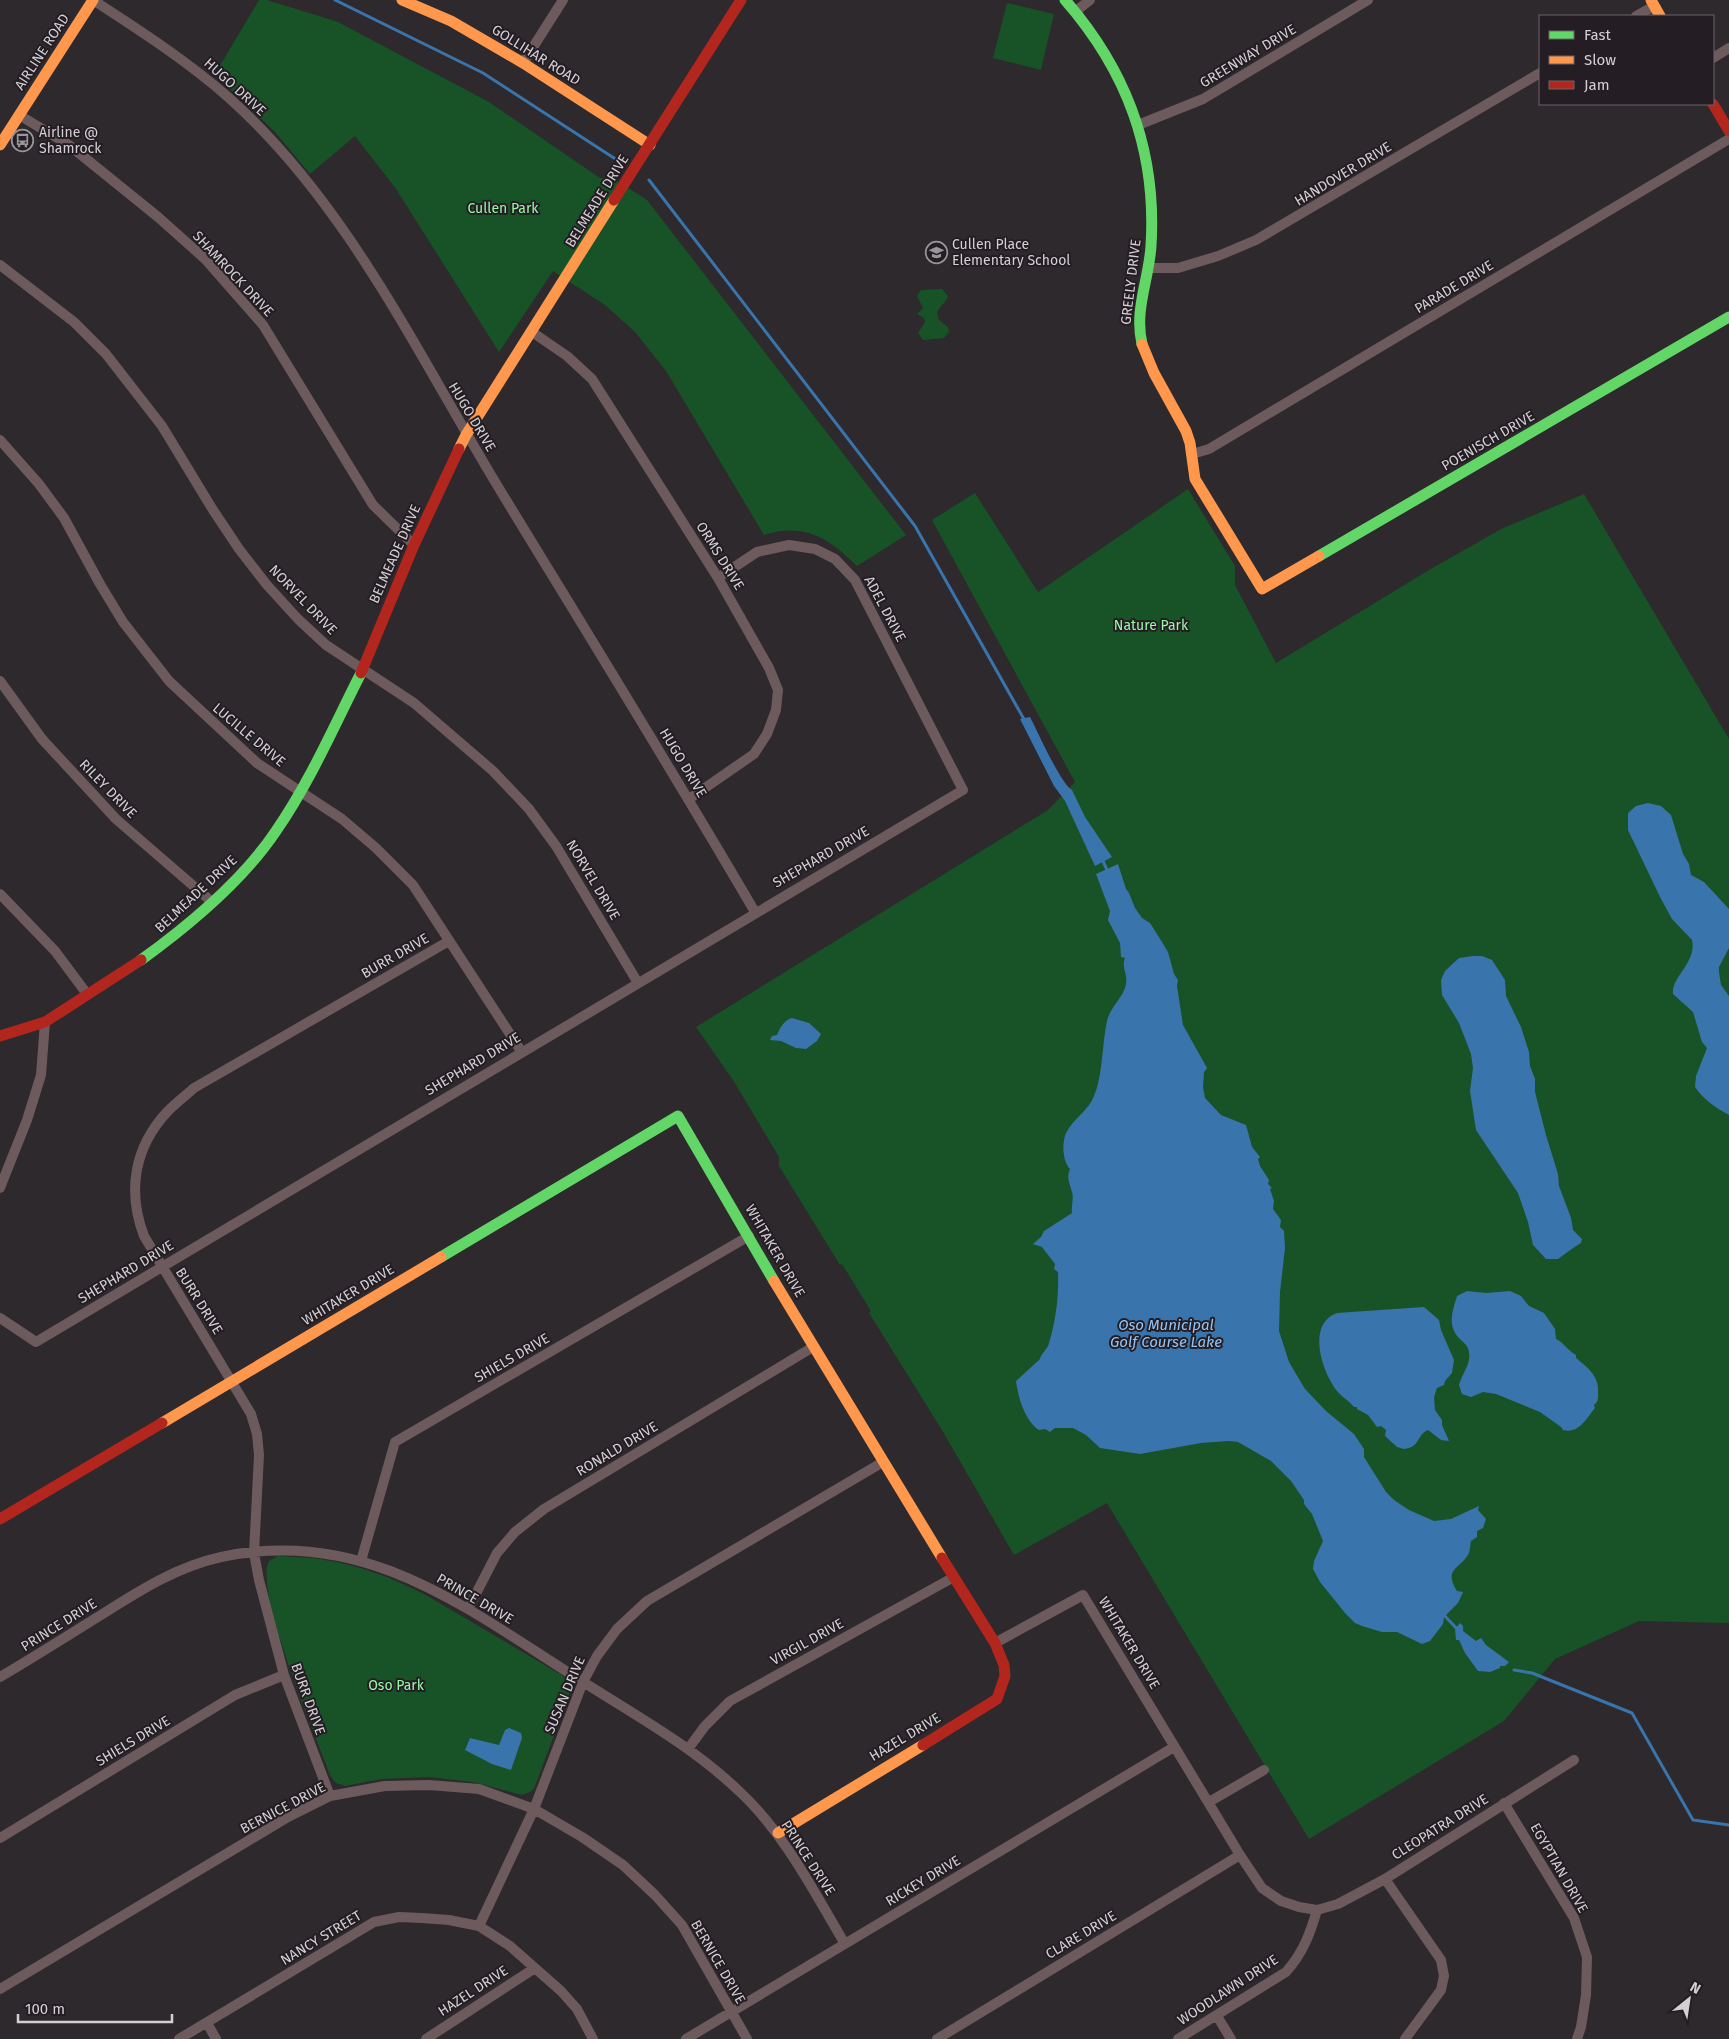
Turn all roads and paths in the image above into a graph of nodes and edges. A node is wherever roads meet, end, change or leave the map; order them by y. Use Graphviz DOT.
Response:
graph roads {
  1 [pos="93,0"];
  2 [pos="402,0"];
  3 [pos="563,0"];
  4 [pos="741,0"];
  5 [pos="1065,0"];
  6 [pos="1090,0"];
  7 [pos="1368,0"];
  8 [pos="1652,3"];
  9 [pos="1076,11"];
  10 [pos="1637,15"];
  11 [pos="1659,15"];
  12 [pos="1729,48"];
  13 [pos="1714,57"];
  14 [pos="523,63"];
  15 [pos="1539,74"];
  16 [pos="1713,105"];
  17 [pos="19,115"];
  18 [pos="1138,125"];
  19 [pos="1729,131"];
  20 [pos="1729,139"];
  21 [pos="0,145"];
  22 [pos="650,145"];
  23 [pos="0,265"];
  24 [pos="1148,268"];
  25 [pos="1729,318"];
  26 [pos="532,332"];
  27 [pos="466,435"];
  28 [pos="0,440"];
  29 [pos="1192,454"];
  30 [pos="414,545"];
  31 [pos="718,578"];
  32 [pos="1262,590"];
  33 [pos="362,670"];
  34 [pos="0,681"];
  35 [pos="963,790"];
  36 [pos="300,793"];
  37 [pos="689,800"];
  38 [pos="0,894"];
  39 [pos="212,902"];
  40 [pos="755,912"];
  41 [pos="449,941"];
  42 [pos="638,983"];
  43 [pos="87,994"];
  44 [pos="45,1022"];
  45 [pos="0,1036"];
  46 [pos="522,1051"];
  47 [pos="0,1188"];
  48 [pos="749,1236"];
  49 [pos="162,1267"];
  50 [pos="0,1318"];
  51 [pos="813,1347"];
  52 [pos="232,1381"];
  53 [pos="883,1462"];
  54 [pos="0,1519"];
  55 [pos="254,1553"];
  56 [pos="361,1560"];
  57 [pos="954,1576"];
  58 [pos="468,1609"];
  59 [pos="995,1643"];
  60 [pos="284,1675"];
  61 [pos="0,1677"];
  62 [pos="583,1682"];
  63 [pos="1174,1747"];
  64 [pos="688,1749"];
  65 [pos="1574,1760"];
  66 [pos="1264,1770"];
  67 [pos="330,1796"];
  68 [pos="1208,1802"];
  69 [pos="1504,1803"];
  70 [pos="534,1809"];
  71 [pos="778,1833"];
  72 [pos="0,1838"];
  73 [pos="1240,1855"];
  74 [pos="1385,1879"];
  75 [pos="1317,1910"];
  76 [pos="479,1926"];
  77 [pos="845,1944"];
  78 [pos="536,1968"];
  79 [pos="0,1989"];
  80 [pos="730,2011"];
  81 [pos="1217,2016"];
  82 [pos="206,2023"];
  83 [pos="178,2039"];
  84 [pos="216,2039"];
  85 [pos="426,2039"];
  86 [pos="593,2039"];
  87 [pos="686,2039"];
  88 [pos="747,2039"];
  89 [pos="937,2039"];
  90 [pos="1178,2039"];
  91 [pos="1230,2039"];
  92 [pos="1405,2039"];
  93 [pos="1577,2039"];
  1 -- 17 [label="street, AIRLINE ROAD"];
  1 -- 27 [label="street, HUGO DRIVE"];
  2 -- 14 [label="street, GOLLIHAR ROAD"];
  3 -- 14 [label="street"];
  4 -- 22 [label="street, BELMEADE DRIVE"];
  5 -- 9 [label="street, GREELY DRIVE"];
  6 -- 9 [label="street"];
  7 -- 18 [label="street, GREENWAY DRIVE"];
  8 -- 10 [label="street"];
  8 -- 11 [label="street"];
  9 -- 18 [label="street, GREELY DRIVE"];
  12 -- 13 [label="street"];
  14 -- 22 [label="street, GOLLIHAR ROAD"];
  15 -- 24 [label="street, HANDOVER DRIVE"];
  16 -- 19 [label="street"];
  17 -- 21 [label="street, AIRLINE ROAD"];
  17 -- 30 [label="street, SHAMROCK DRIVE"];
  18 -- 24 [label="street, GREELY DRIVE"];
  20 -- 29 [label="street, PARADE DRIVE"];
  22 -- 26 [label="street, BELMEADE DRIVE"];
  23 -- 33 [label="street, NORVEL DRIVE"];
  24 -- 29 [label="street, GREELY DRIVE"];
  25 -- 32 [label="street, POENISCH DRIVE"];
  26 -- 27 [label="street, BELMEADE DRIVE"];
  26 -- 31 [label="street, ORMS DRIVE"];
  27 -- 30 [label="street, BELMEADE DRIVE"];
  27 -- 37 [label="street, HUGO DRIVE"];
  28 -- 36 [label="street, LUCILLE DRIVE"];
  29 -- 32 [label="street, GREELY DRIVE"];
  30 -- 33 [label="street, BELMEADE DRIVE"];
  31 -- 35 [label="street, ADEL DRIVE"];
  31 -- 37 [label="street, ORMS DRIVE"];
  33 -- 36 [label="street, BELMEADE DRIVE"];
  33 -- 42 [label="street, NORVEL DRIVE"];
  34 -- 39 [label="street, RILEY DRIVE"];
  35 -- 40 [label="street, SHEPHARD DRIVE"];
  36 -- 39 [label="street, BELMEADE DRIVE"];
  36 -- 41 [label="street, LUCILLE DRIVE"];
  37 -- 40 [label="street, HUGO DRIVE"];
  38 -- 43 [label="street"];
  39 -- 43 [label="street, BELMEADE DRIVE"];
  40 -- 42 [label="street, SHEPHARD DRIVE"];
  41 -- 46 [label="street, LUCILLE DRIVE"];
  41 -- 49 [label="street, BURR DRIVE"];
  42 -- 46 [label="street, SHEPHARD DRIVE"];
  43 -- 44 [label="street, BELMEADE DRIVE"];
  44 -- 45 [label="street, BELMEADE DRIVE"];
  44 -- 47 [label="street"];
  46 -- 49 [label="street, SHEPHARD DRIVE"];
  48 -- 51 [label="street, WHITAKER DRIVE"];
  48 -- 52 [label="street, WHITAKER DRIVE"];
  48 -- 56 [label="street, SHIELS DRIVE"];
  49 -- 50 [label="street, SHEPHARD DRIVE"];
  49 -- 52 [label="street, BURR DRIVE"];
  51 -- 53 [label="street, WHITAKER DRIVE"];
  51 -- 58 [label="street, RONALD DRIVE"];
  52 -- 54 [label="street, WHITAKER DRIVE"];
  52 -- 55 [label="street, BURR DRIVE"];
  53 -- 57 [label="street, WHITAKER DRIVE"];
  53 -- 62 [label="street, SUSAN DRIVE"];
  55 -- 56 [label="street, PRINCE DRIVE"];
  55 -- 60 [label="street, BURR DRIVE"];
  55 -- 61 [label="street, PRINCE DRIVE"];
  56 -- 58 [label="street, PRINCE DRIVE"];
  57 -- 59 [label="street, WHITAKER DRIVE"];
  57 -- 64 [label="street, VIRGIL DRIVE"];
  58 -- 62 [label="street, PRINCE DRIVE"];
  59 -- 63 [label="street, WHITAKER DRIVE"];
  59 -- 71 [label="street, HAZEL DRIVE"];
  60 -- 67 [label="street, BURR DRIVE"];
  60 -- 72 [label="street, SHIELS DRIVE"];
  62 -- 64 [label="street, PRINCE DRIVE"];
  62 -- 70 [label="street, SUSAN DRIVE"];
  63 -- 68 [label="street, WHITAKER DRIVE"];
  63 -- 77 [label="street, RICKEY DRIVE"];
  64 -- 71 [label="street, PRINCE DRIVE"];
  65 -- 69 [label="street, CLEOPATRA DRIVE"];
  66 -- 68 [label="street"];
  67 -- 70 [label="street, BERNICE DRIVE"];
  67 -- 79 [label="street, BERNICE DRIVE"];
  68 -- 73 [label="street, WHITAKER DRIVE"];
  69 -- 74 [label="street, CLEOPATRA DRIVE"];
  69 -- 93 [label="street, EGYPTIAN DRIVE"];
  70 -- 76 [label="street, SUSAN DRIVE"];
  70 -- 80 [label="street, BERNICE DRIVE"];
  71 -- 77 [label="street, PRINCE DRIVE"];
  73 -- 75 [label="street, WHITAKER DRIVE"];
  73 -- 89 [label="street, CLARE DRIVE"];
  74 -- 75 [label="street, CLEOPATRA DRIVE"];
  74 -- 92 [label="street"];
  75 -- 81 [label="street, WOODLAWN DRIVE"];
  76 -- 78 [label="street, NANCY STREET"];
  76 -- 82 [label="street, NANCY STREET"];
  77 -- 80 [label="street, RICKEY DRIVE"];
  78 -- 85 [label="street, HAZEL DRIVE"];
  78 -- 86 [label="street, NANCY STREET"];
  80 -- 87 [label="street, RICKEY DRIVE"];
  80 -- 88 [label="street, BERNICE DRIVE"];
  81 -- 90 [label="street, WOODLAWN DRIVE"];
  81 -- 91 [label="street"];
  82 -- 83 [label="street, NANCY STREET"];
  82 -- 84 [label="street"];
}
